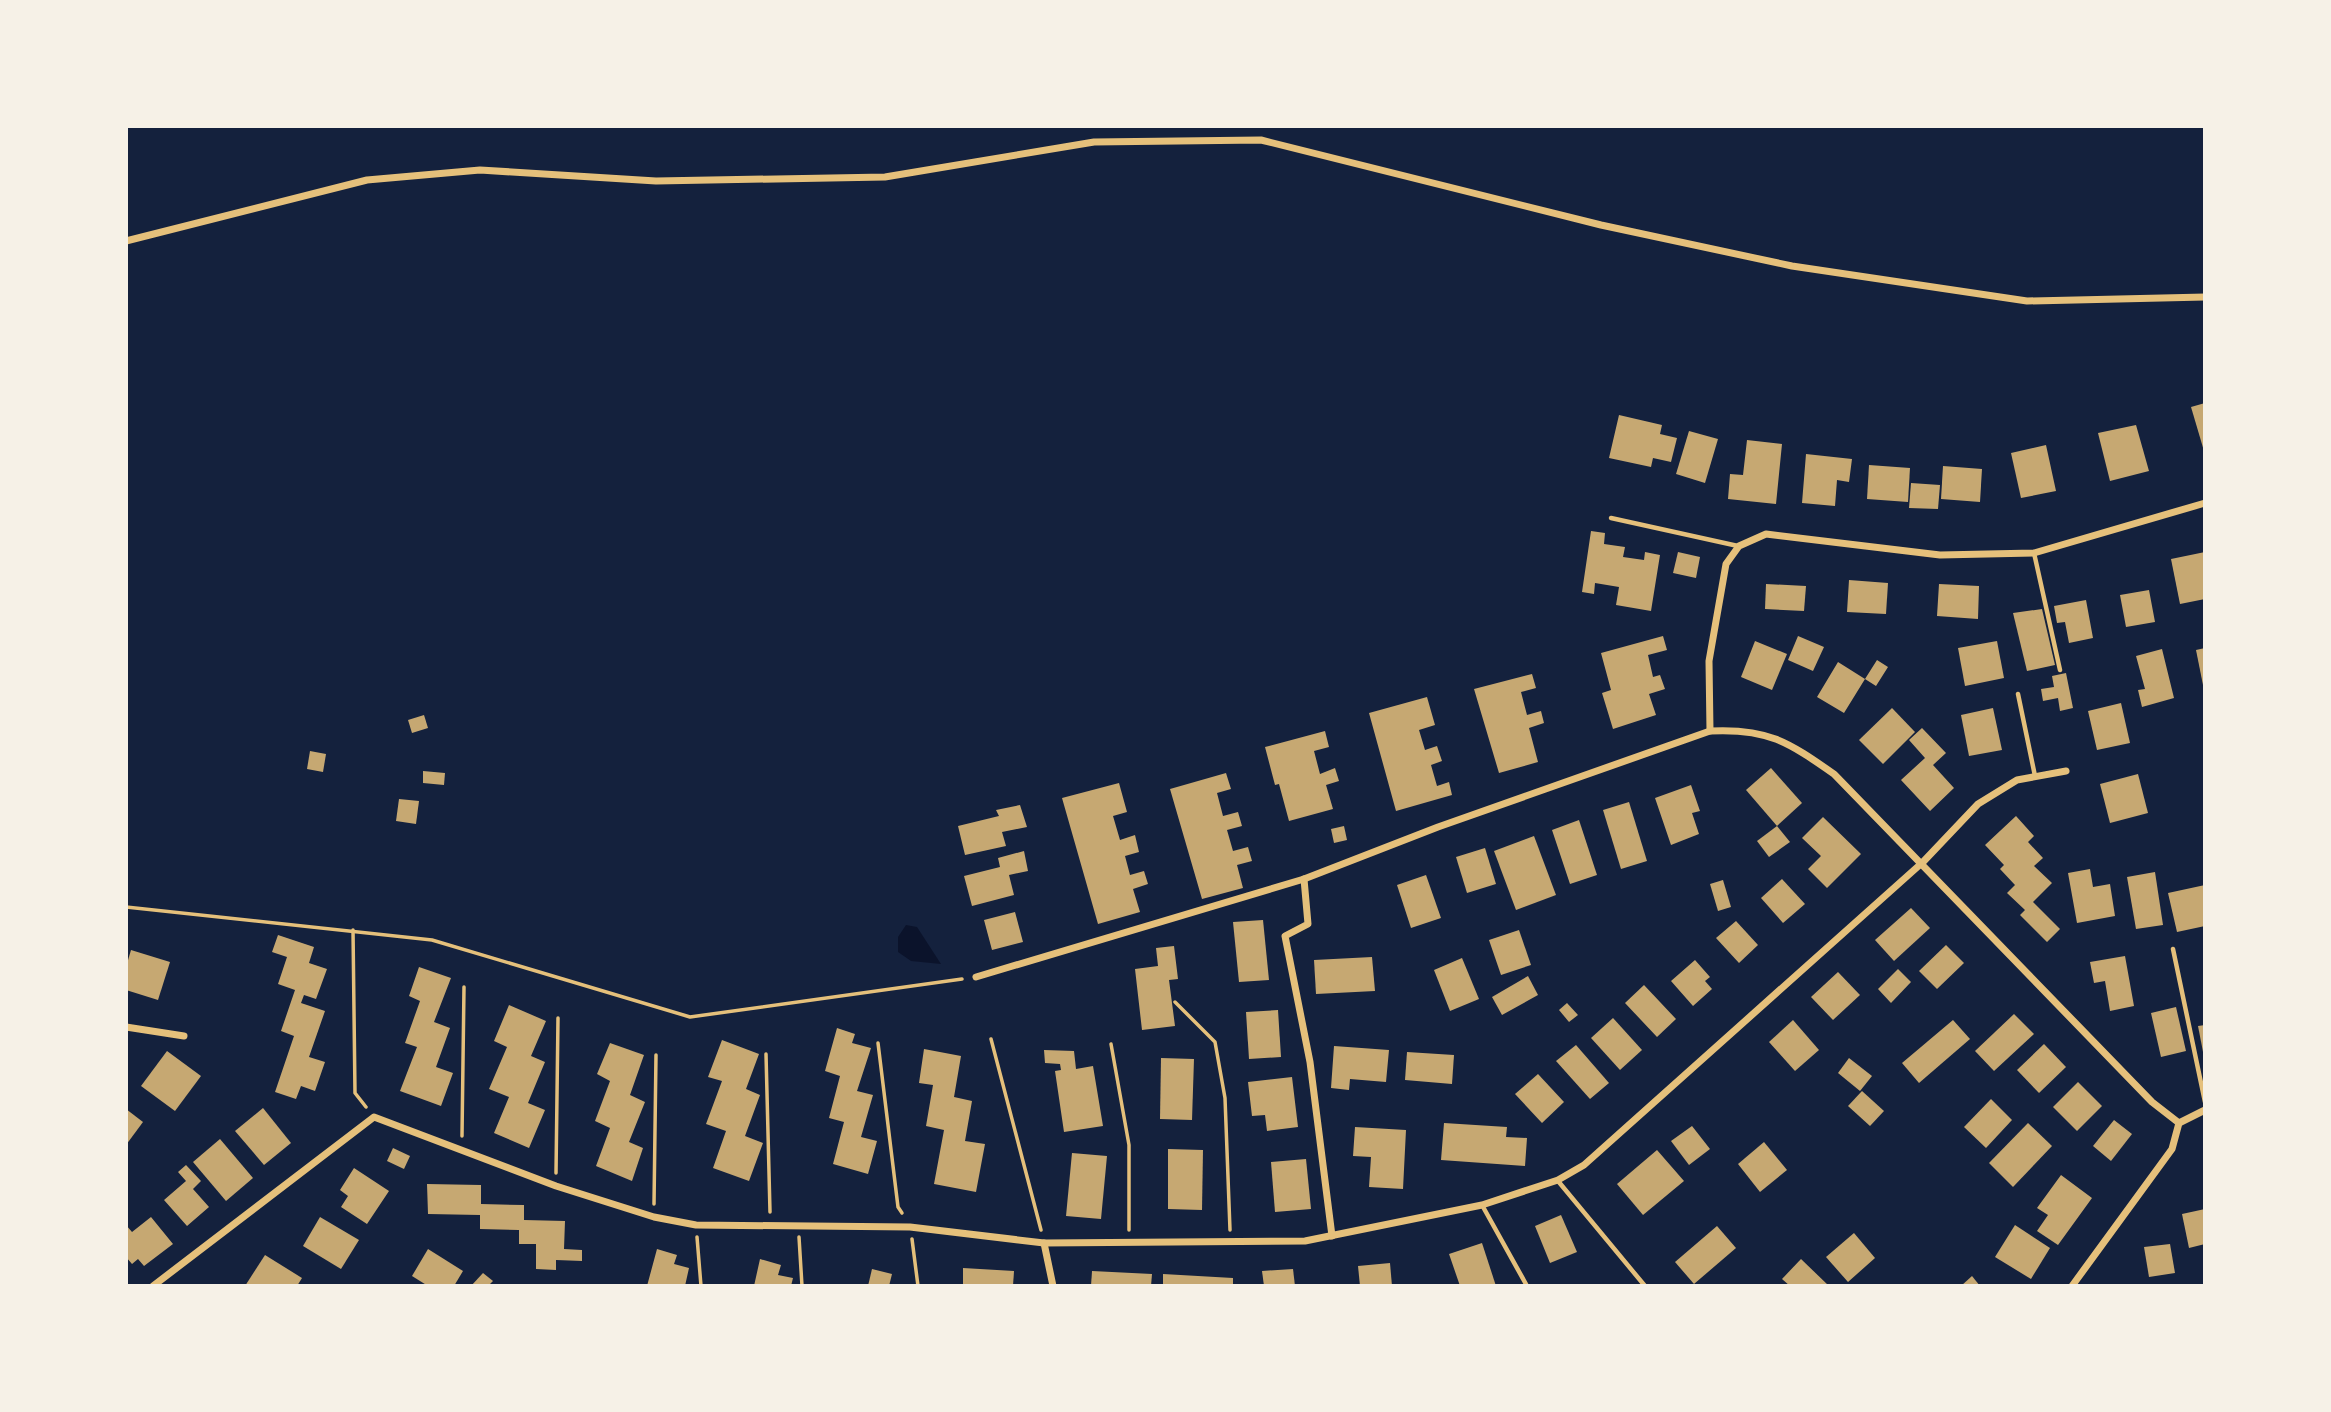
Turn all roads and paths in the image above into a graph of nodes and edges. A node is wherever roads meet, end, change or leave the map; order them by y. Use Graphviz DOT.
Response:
graph roads {
  1 [pos="126,241"];
  2 [pos="2205,297"];
  3 [pos="2205,503"];
  4 [pos="1611,518"];
  5 [pos="1739,546"];
  6 [pos="2034,553"];
  7 [pos="2060,670"];
  8 [pos="2018,694"];
  9 [pos="1710,730"];
  10 [pos="2066,771"];
  11 [pos="2035,777"];
  12 [pos="1923,862"];
  13 [pos="1304,879"];
  14 [pos="126,907"];
  15 [pos="352,930"];
  16 [pos="2173,949"];
  17 [pos="976,977"];
  18 [pos="464,987"];
  19 [pos="1175,1002"];
  20 [pos="558,1018"];
  21 [pos="126,1027"];
  22 [pos="184,1036"];
  23 [pos="991,1039"];
  24 [pos="878,1043"];
  25 [pos="1111,1044"];
  26 [pos="766,1054"];
  27 [pos="656,1055"];
  28 [pos="2205,1102"];
  29 [pos="2205,1110"];
  30 [pos="374,1117"];
  31 [pos="2179,1123"];
  32 [pos="462,1149"];
  33 [pos="1558,1180"];
  34 [pos="556,1186"];
  35 [pos="1482,1205"];
  36 [pos="654,1217"];
  37 [pos="696,1225"];
  38 [pos="770,1225"];
  39 [pos="799,1225"];
  40 [pos="910,1227"];
  41 [pos="1332,1236"];
  42 [pos="1129,1240"];
  43 [pos="1044,1242"];
  44 [pos="1230,1242"];
  45 [pos="153,1286"];
  46 [pos="701,1286"];
  47 [pos="802,1286"];
  48 [pos="918,1286"];
  49 [pos="1053,1286"];
  50 [pos="1527,1286"];
  51 [pos="1645,1286"];
  52 [pos="2072,1286"];
  1 -- 2 [label="street"];
  3 -- 6 [label="street"];
  4 -- 5 [label="lane"];
  5 -- 6 [label="street"];
  5 -- 9 [label="street"];
  6 -- 7 [label="lane"];
  8 -- 11 [label="lane"];
  9 -- 12 [label="street"];
  9 -- 13 [label="street"];
  10 -- 11 [label="street"];
  11 -- 12 [label="street"];
  12 -- 31 [label="street"];
  12 -- 33 [label="street"];
  13 -- 17 [label="street"];
  13 -- 41 [label="street"];
  14 -- 15 [label="path"];
  15 -- 17 [label="path"];
  15 -- 30 [label="path"];
  16 -- 28 [label="lane"];
  18 -- 32 [label="path"];
  19 -- 44 [label="path"];
  20 -- 34 [label="path"];
  21 -- 22 [label="street"];
  23 -- 43 [label="path"];
  24 -- 40 [label="path"];
  25 -- 42 [label="path"];
  26 -- 38 [label="path"];
  27 -- 36 [label="path"];
  29 -- 31 [label="street"];
  30 -- 32 [label="street"];
  30 -- 45 [label="street"];
  31 -- 52 [label="street"];
  32 -- 34 [label="street"];
  33 -- 35 [label="street"];
  33 -- 51 [label="lane"];
  34 -- 36 [label="street"];
  35 -- 41 [label="street"];
  35 -- 50 [label="lane"];
  36 -- 37 [label="street"];
  37 -- 38 [label="street"];
  37 -- 46 [label="path"];
  38 -- 39 [label="street"];
  39 -- 40 [label="street"];
  39 -- 47 [label="path"];
  40 -- 43 [label="street"];
  40 -- 48 [label="path"];
  41 -- 44 [label="street"];
  42 -- 43 [label="street"];
  42 -- 44 [label="street"];
  43 -- 49 [label="street"];
}
